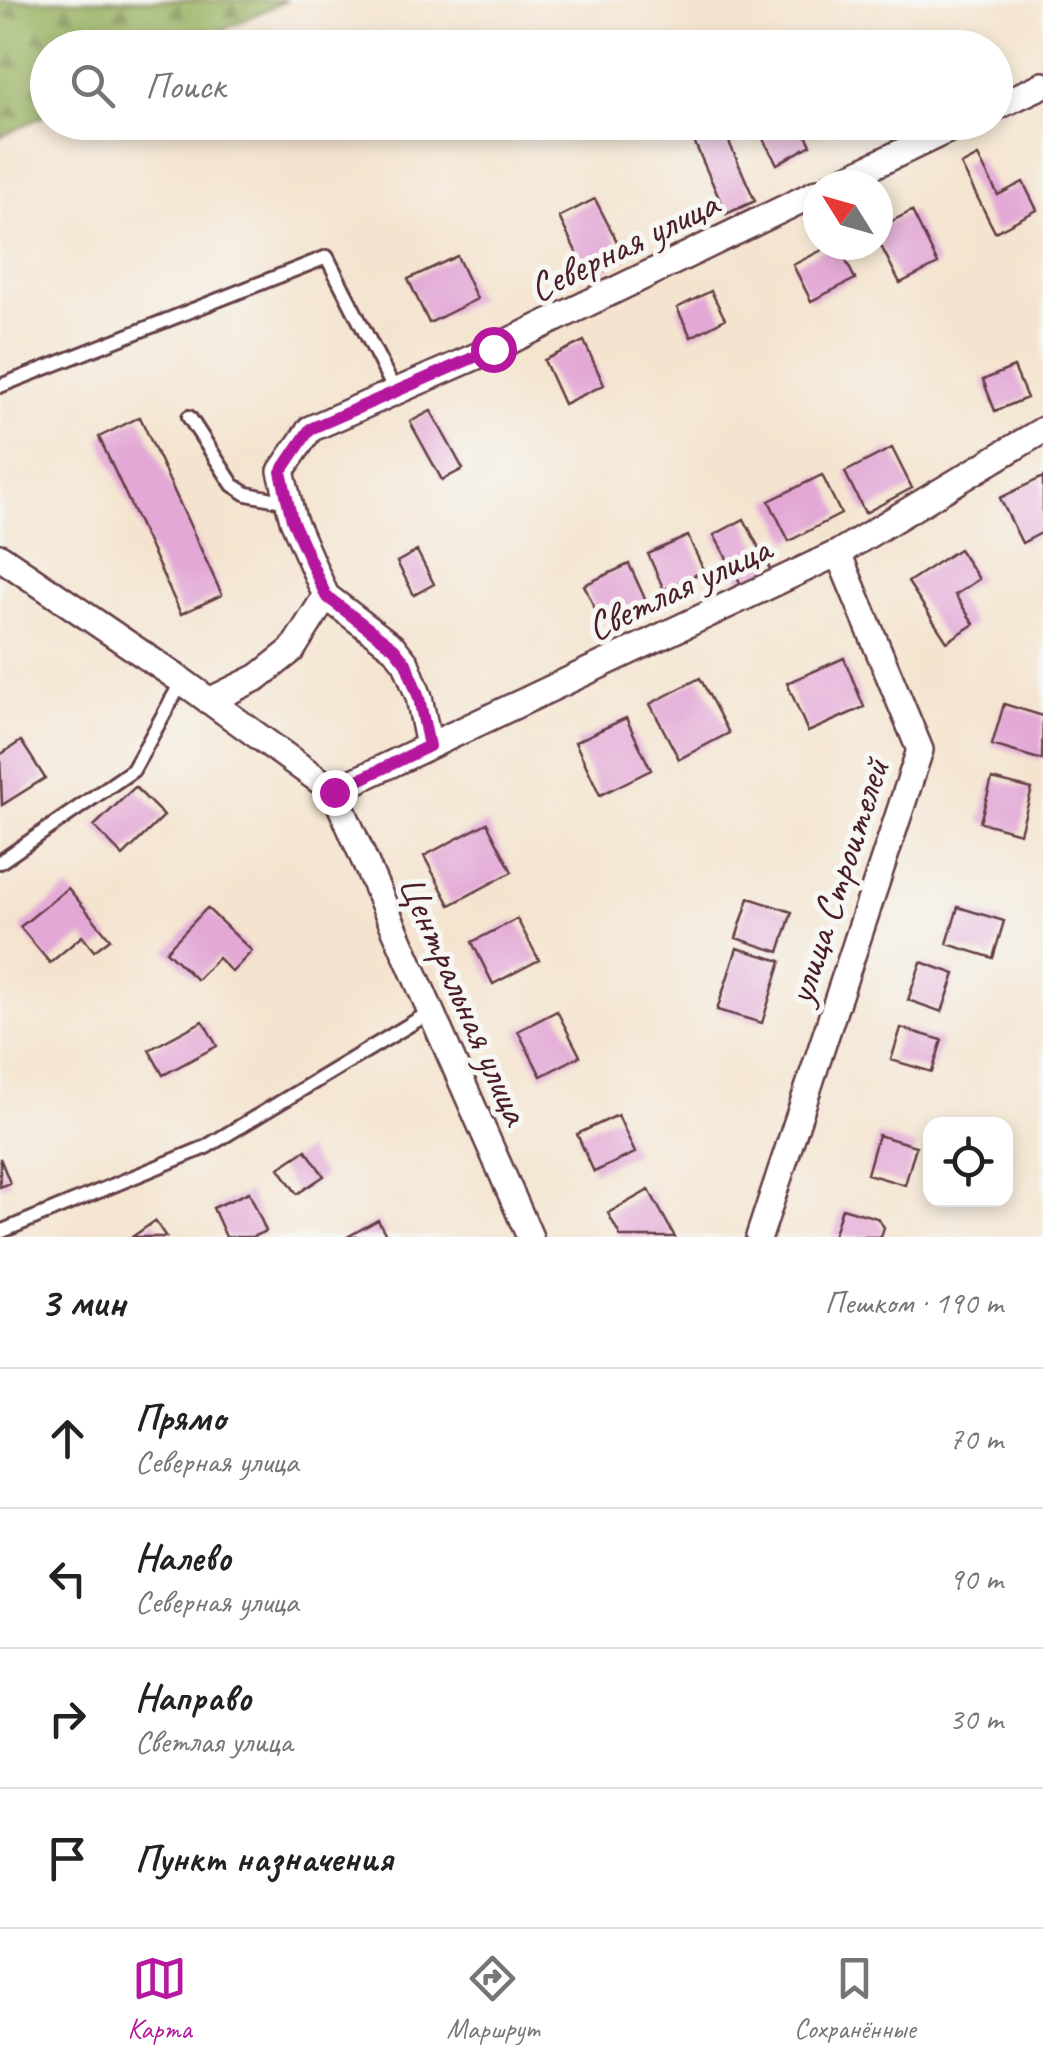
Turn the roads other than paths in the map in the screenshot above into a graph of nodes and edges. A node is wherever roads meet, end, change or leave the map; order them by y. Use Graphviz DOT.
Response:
graph roads {
  1 [pos="1043,84"];
  2 [pos="1013,99"];
  3 [pos="927,140"];
  4 [pos="865,170"];
  5 [pos="803,199"];
  6 [pos="0,386"];
  7 [pos="395,391"];
  8 [pos="188,417"];
  9 [pos="1043,430"];
  10 [pos="288,502"];
  11 [pos="838,554"];
  12 [pos="0,558"];
  13 [pos="326,596"];
  14 [pos="182,681"];
  15 [pos="209,701"];
  16 [pos="429,746"];
  17 [pos="334,792"];
  18 [pos="0,862"];
  19 [pos="429,1013"];
  20 [pos="0,1232"];
  21 [pos="530,1237"];
  22 [pos="760,1237"];
  1 -- 2 [label="street"];
  3 -- 4 [label="street"];
  5 -- 7 [label="street, Северная улица"];
  6 -- 7 [label="lane"];
  7 -- 10 [label="street, Северная улица"];
  8 -- 10 [label="lane"];
  9 -- 11 [label="street, Светлая улица"];
  10 -- 13 [label="street, Северная улица"];
  11 -- 16 [label="street, Светлая улица"];
  11 -- 22 [label="street, улица Строителей"];
  12 -- 14 [label="street"];
  13 -- 15 [label="street"];
  13 -- 16 [label="street, Северная улица"];
  14 -- 15 [label="street"];
  14 -- 18 [label="lane"];
  15 -- 17 [label="street"];
  16 -- 17 [label="street, Светлая улица"];
  17 -- 19 [label="street, Центральная улица"];
  19 -- 20 [label="lane"];
  19 -- 21 [label="street, Центральная улица"];
}
